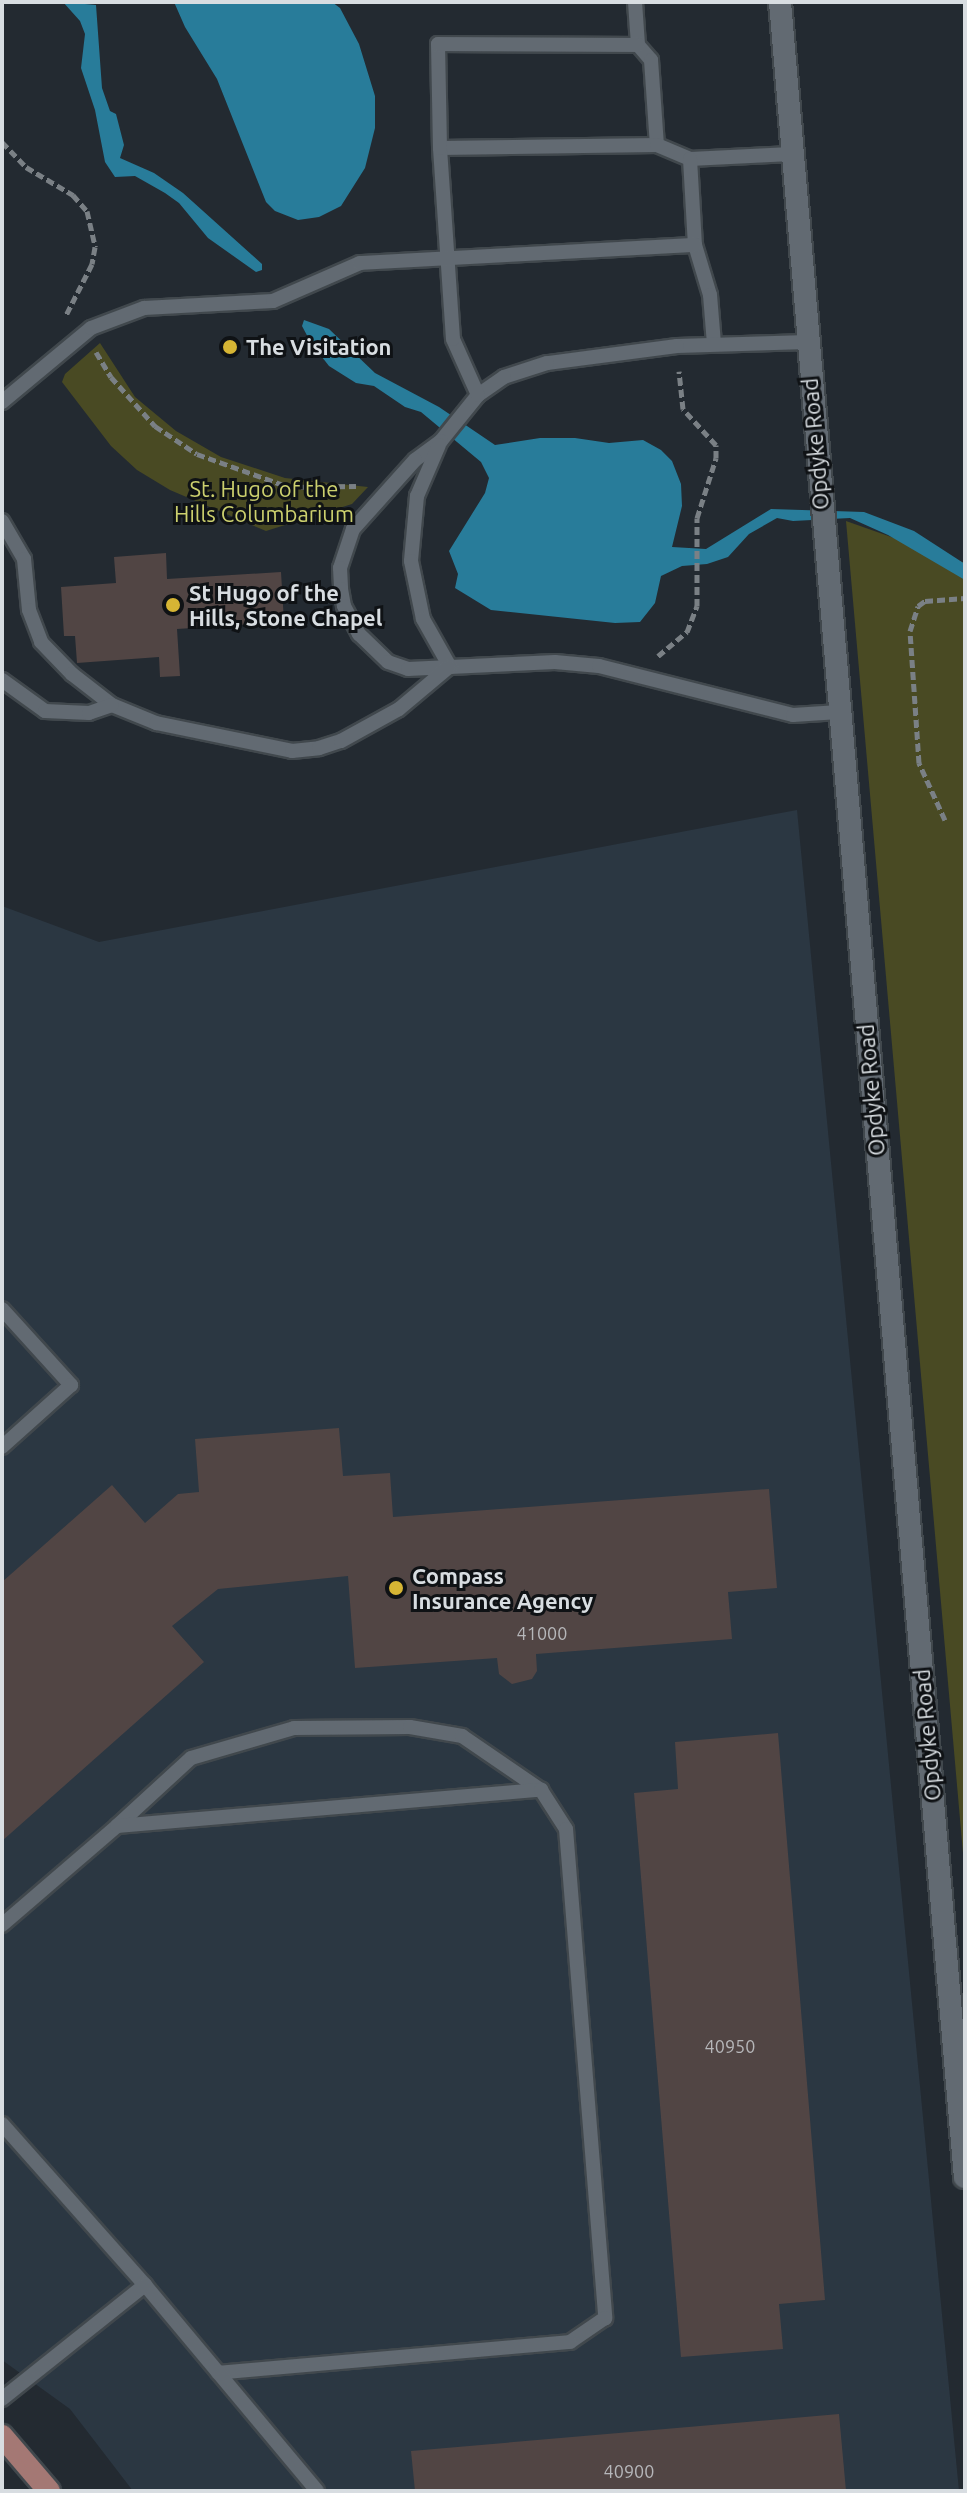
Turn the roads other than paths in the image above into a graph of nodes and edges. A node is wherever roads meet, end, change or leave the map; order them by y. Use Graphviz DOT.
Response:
graph roads {
  1 [pos="635,2"];
  2 [pos="780,2"];
  3 [pos="638,45"];
  4 [pos="657,145"];
  5 [pos="440,148"];
  6 [pos="791,154"];
  7 [pos="690,159"];
  8 [pos="695,245"];
  9 [pos="447,258"];
  10 [pos="807,342"];
  11 [pos="714,344"];
  12 [pos="478,395"];
  13 [pos="2,402"];
  14 [pos="441,441"];
  15 [pos="2,521"];
  16 [pos="450,667"];
  17 [pos="2,680"];
  18 [pos="112,705"];
  19 [pos="839,712"];
  20 [pos="2,1309"];
  21 [pos="2,1447"];
  22 [pos="541,1790"];
  23 [pos="117,1826"];
  24 [pos="2,1925"];
  25 [pos="2,2124"];
  26 [pos="965,2177"];
  27 [pos="145,2285"];
  28 [pos="218,2373"];
  29 [pos="2,2399"];
  30 [pos="2,2436"];
  31 [pos="49,2491"];
  32 [pos="317,2491"];
  1 -- 3 [label="lane"];
  2 -- 6 [label="main road, Opdyke Road"];
  3 -- 4 [label="lane"];
  3 -- 5 [label="lane"];
  4 -- 5 [label="lane"];
  4 -- 7 [label="lane"];
  5 -- 9 [label="lane"];
  6 -- 7 [label="lane"];
  6 -- 10 [label="main road, Opdyke Road"];
  7 -- 8 [label="lane"];
  8 -- 9 [label="lane"];
  8 -- 11 [label="lane"];
  9 -- 12 [label="lane"];
  9 -- 13 [label="lane"];
  10 -- 11 [label="lane"];
  10 -- 19 [label="main road, Opdyke Road"];
  11 -- 12 [label="lane"];
  12 -- 14 [label="lane"];
  14 -- 16 [label="lane"];
  14 -- 16 [label="lane"];
  15 -- 18 [label="lane"];
  16 -- 18 [label="lane"];
  16 -- 19 [label="lane"];
  17 -- 18 [label="lane"];
  19 -- 26 [label="main road, Opdyke Road"];
  20 -- 21 [label="lane"];
  22 -- 23 [label="lane"];
  22 -- 23 [label="lane"];
  22 -- 28 [label="lane"];
  23 -- 24 [label="lane"];
  25 -- 27 [label="lane"];
  27 -- 28 [label="lane"];
  27 -- 29 [label="lane"];
  28 -- 32 [label="lane"];
  30 -- 31 [label="main road"];
}
